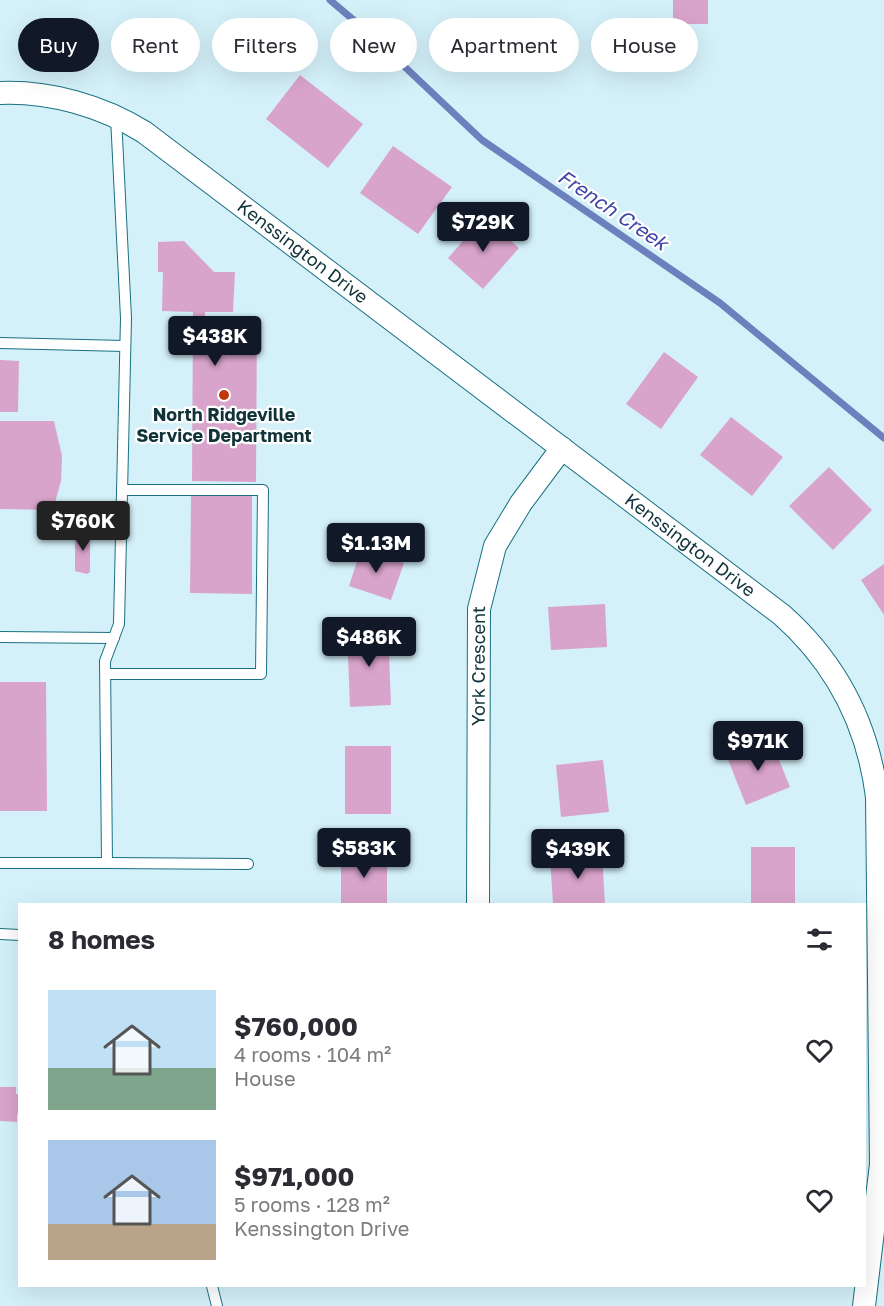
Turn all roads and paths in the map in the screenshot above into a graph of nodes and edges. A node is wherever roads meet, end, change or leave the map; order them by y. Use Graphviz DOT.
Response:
graph roads {
  1 [pos="0,93"];
  2 [pos="116,116"];
  3 [pos="0,343"];
  4 [pos="125,346"];
  5 [pos="562,448"];
  6 [pos="122,490"];
  7 [pos="0,637"];
  8 [pos="114,638"];
  9 [pos="106,674"];
  10 [pos="0,863"];
  11 [pos="106,864"];
  12 [pos="248,864"];
  13 [pos="478,903"];
  14 [pos="0,934"];
  15 [pos="18,935"];
  16 [pos="212,1287"];
  17 [pos="216,1302"];
  18 [pos="864,1306"];
  1 -- 2 [label="street, Kenssington Drive"];
  2 -- 4 [label="lane"];
  2 -- 5 [label="street, Kenssington Drive"];
  3 -- 4 [label="lane"];
  4 -- 6 [label="lane"];
  5 -- 13 [label="street, York Crescent"];
  5 -- 18 [label="street, Kenssington Drive"];
  6 -- 8 [label="lane"];
  6 -- 9 [label="lane"];
  7 -- 8 [label="lane"];
  8 -- 9 [label="lane"];
  9 -- 11 [label="lane"];
  10 -- 11 [label="lane"];
  11 -- 12 [label="lane"];
  14 -- 15 [label="lane"];
  16 -- 17 [label="lane"];
}
